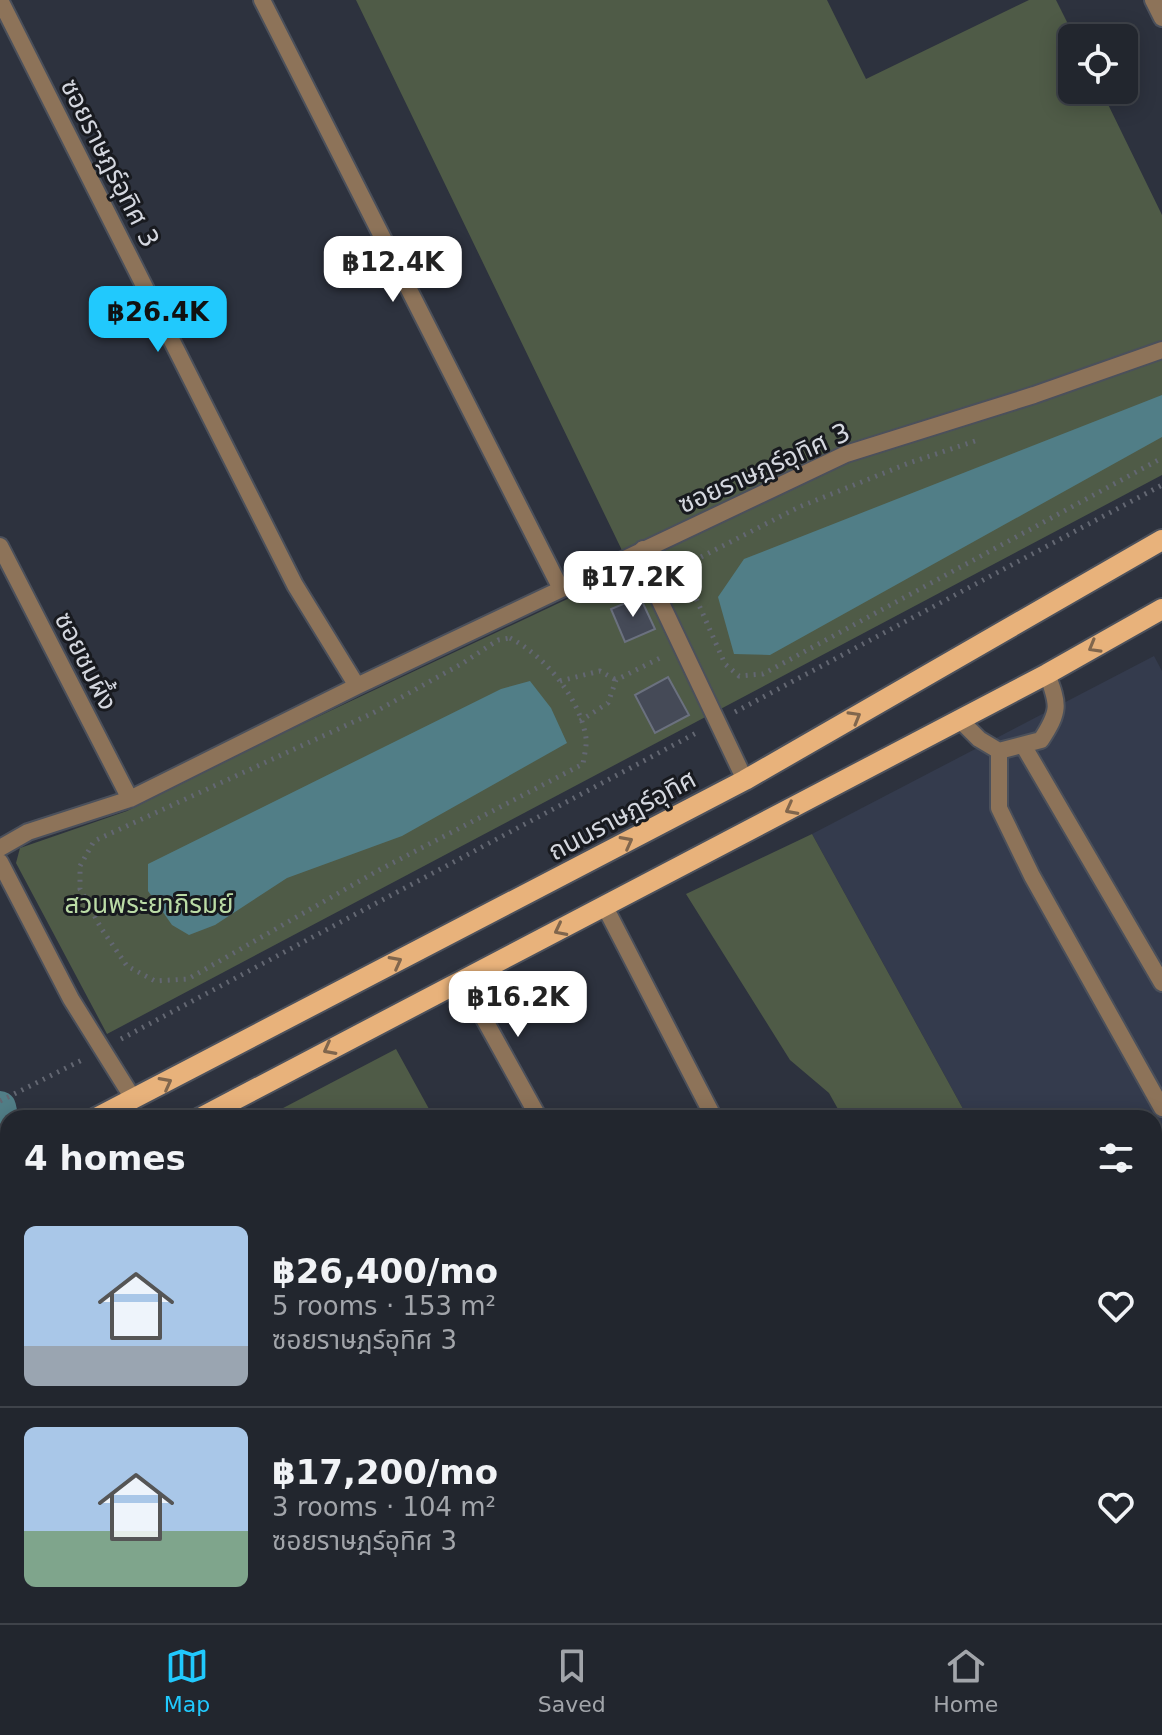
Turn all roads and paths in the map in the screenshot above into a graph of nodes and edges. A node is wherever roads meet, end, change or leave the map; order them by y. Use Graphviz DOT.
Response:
graph roads {
  1 [pos="0,0"];
  2 [pos="262,0"];
  3 [pos="1153,0"];
  4 [pos="1162,18"];
  5 [pos="1162,350"];
  6 [pos="983,438"];
  7 [pos="1162,458"];
  8 [pos="1162,485"];
  9 [pos="1162,540"];
  10 [pos="0,546"];
  11 [pos="643,549"];
  12 [pos="561,589"];
  13 [pos="1162,609"];
  14 [pos="711,632"];
  15 [pos="682,647"];
  16 [pos="1047,674"];
  17 [pos="616,680"];
  18 [pos="560,681"];
  19 [pos="357,686"];
  20 [pos="960,720"];
  21 [pos="580,721"];
  22 [pos="717,722"];
  23 [pos="1023,745"];
  24 [pos="999,751"];
  25 [pos="745,780"];
  26 [pos="130,799"];
  27 [pos="0,848"];
  28 [pos="0,862"];
  29 [pos="605,907"];
  30 [pos="462,979"];
  31 [pos="1162,983"];
  32 [pos="102,1049"];
  33 [pos="134,1100"];
  34 [pos="0,1101"];
  35 [pos="1162,1108"];
  36 [pos="113,1110"];
  37 [pos="215,1110"];
  38 [pos="535,1110"];
  39 [pos="710,1110"];
  1 -- 19 [label="street, ซอยราษฎร์อุทิศ 3"];
  2 -- 12 [label="street"];
  3 -- 4 [label="street"];
  5 -- 11 [label="street, ซอยราษฎร์อุทิศ 3"];
  6 -- 14 [label="path"];
  7 -- 14 [label="path"];
  8 -- 22 [label="path"];
  25 -- 9 [label="main road, ถนนราษฎร์อุทิศ, one-way"];
  10 -- 26 [label="street, ซอยชมผึ้ง"];
  11 -- 12 [label="street, ซอยราษฎร์อุทิศ 3"];
  11 -- 15 [label="street"];
  12 -- 19 [label="street, ซอยราษฎร์อุทิศ 3"];
  13 -- 16 [label="main road, one-way"];
  14 -- 15 [label="path"];
  15 -- 17 [label="path"];
  15 -- 22 [label="street"];
  16 -- 20 [label="main road"];
  16 -- 23 [label="street"];
  17 -- 18 [label="path"];
  17 -- 21 [label="path"];
  18 -- 21 [label="path"];
  18 -- 21 [label="path"];
  19 -- 26 [label="street, ซอยราษฎร์อุทิศ 3"];
  20 -- 24 [label="street"];
  20 -- 29 [label="main road, one-way"];
  22 -- 25 [label="street"];
  22 -- 32 [label="path"];
  23 -- 24 [label="street"];
  23 -- 31 [label="street"];
  24 -- 35 [label="street"];
  33 -- 25 [label="main road, ถนนราษฎร์อุทิศ, one-way"];
  26 -- 27 [label="street, ซอยราษฎร์อุทิศ 3"];
  28 -- 32 [label="street"];
  29 -- 30 [label="main road, one-way"];
  29 -- 39 [label="street"];
  30 -- 37 [label="main road, one-way"];
  30 -- 38 [label="street"];
  32 -- 33 [label="street"];
  32 -- 34 [label="path"];
  33 -- 36 [label="main road, ถนนราษฎร์อุทิศ"];
}
